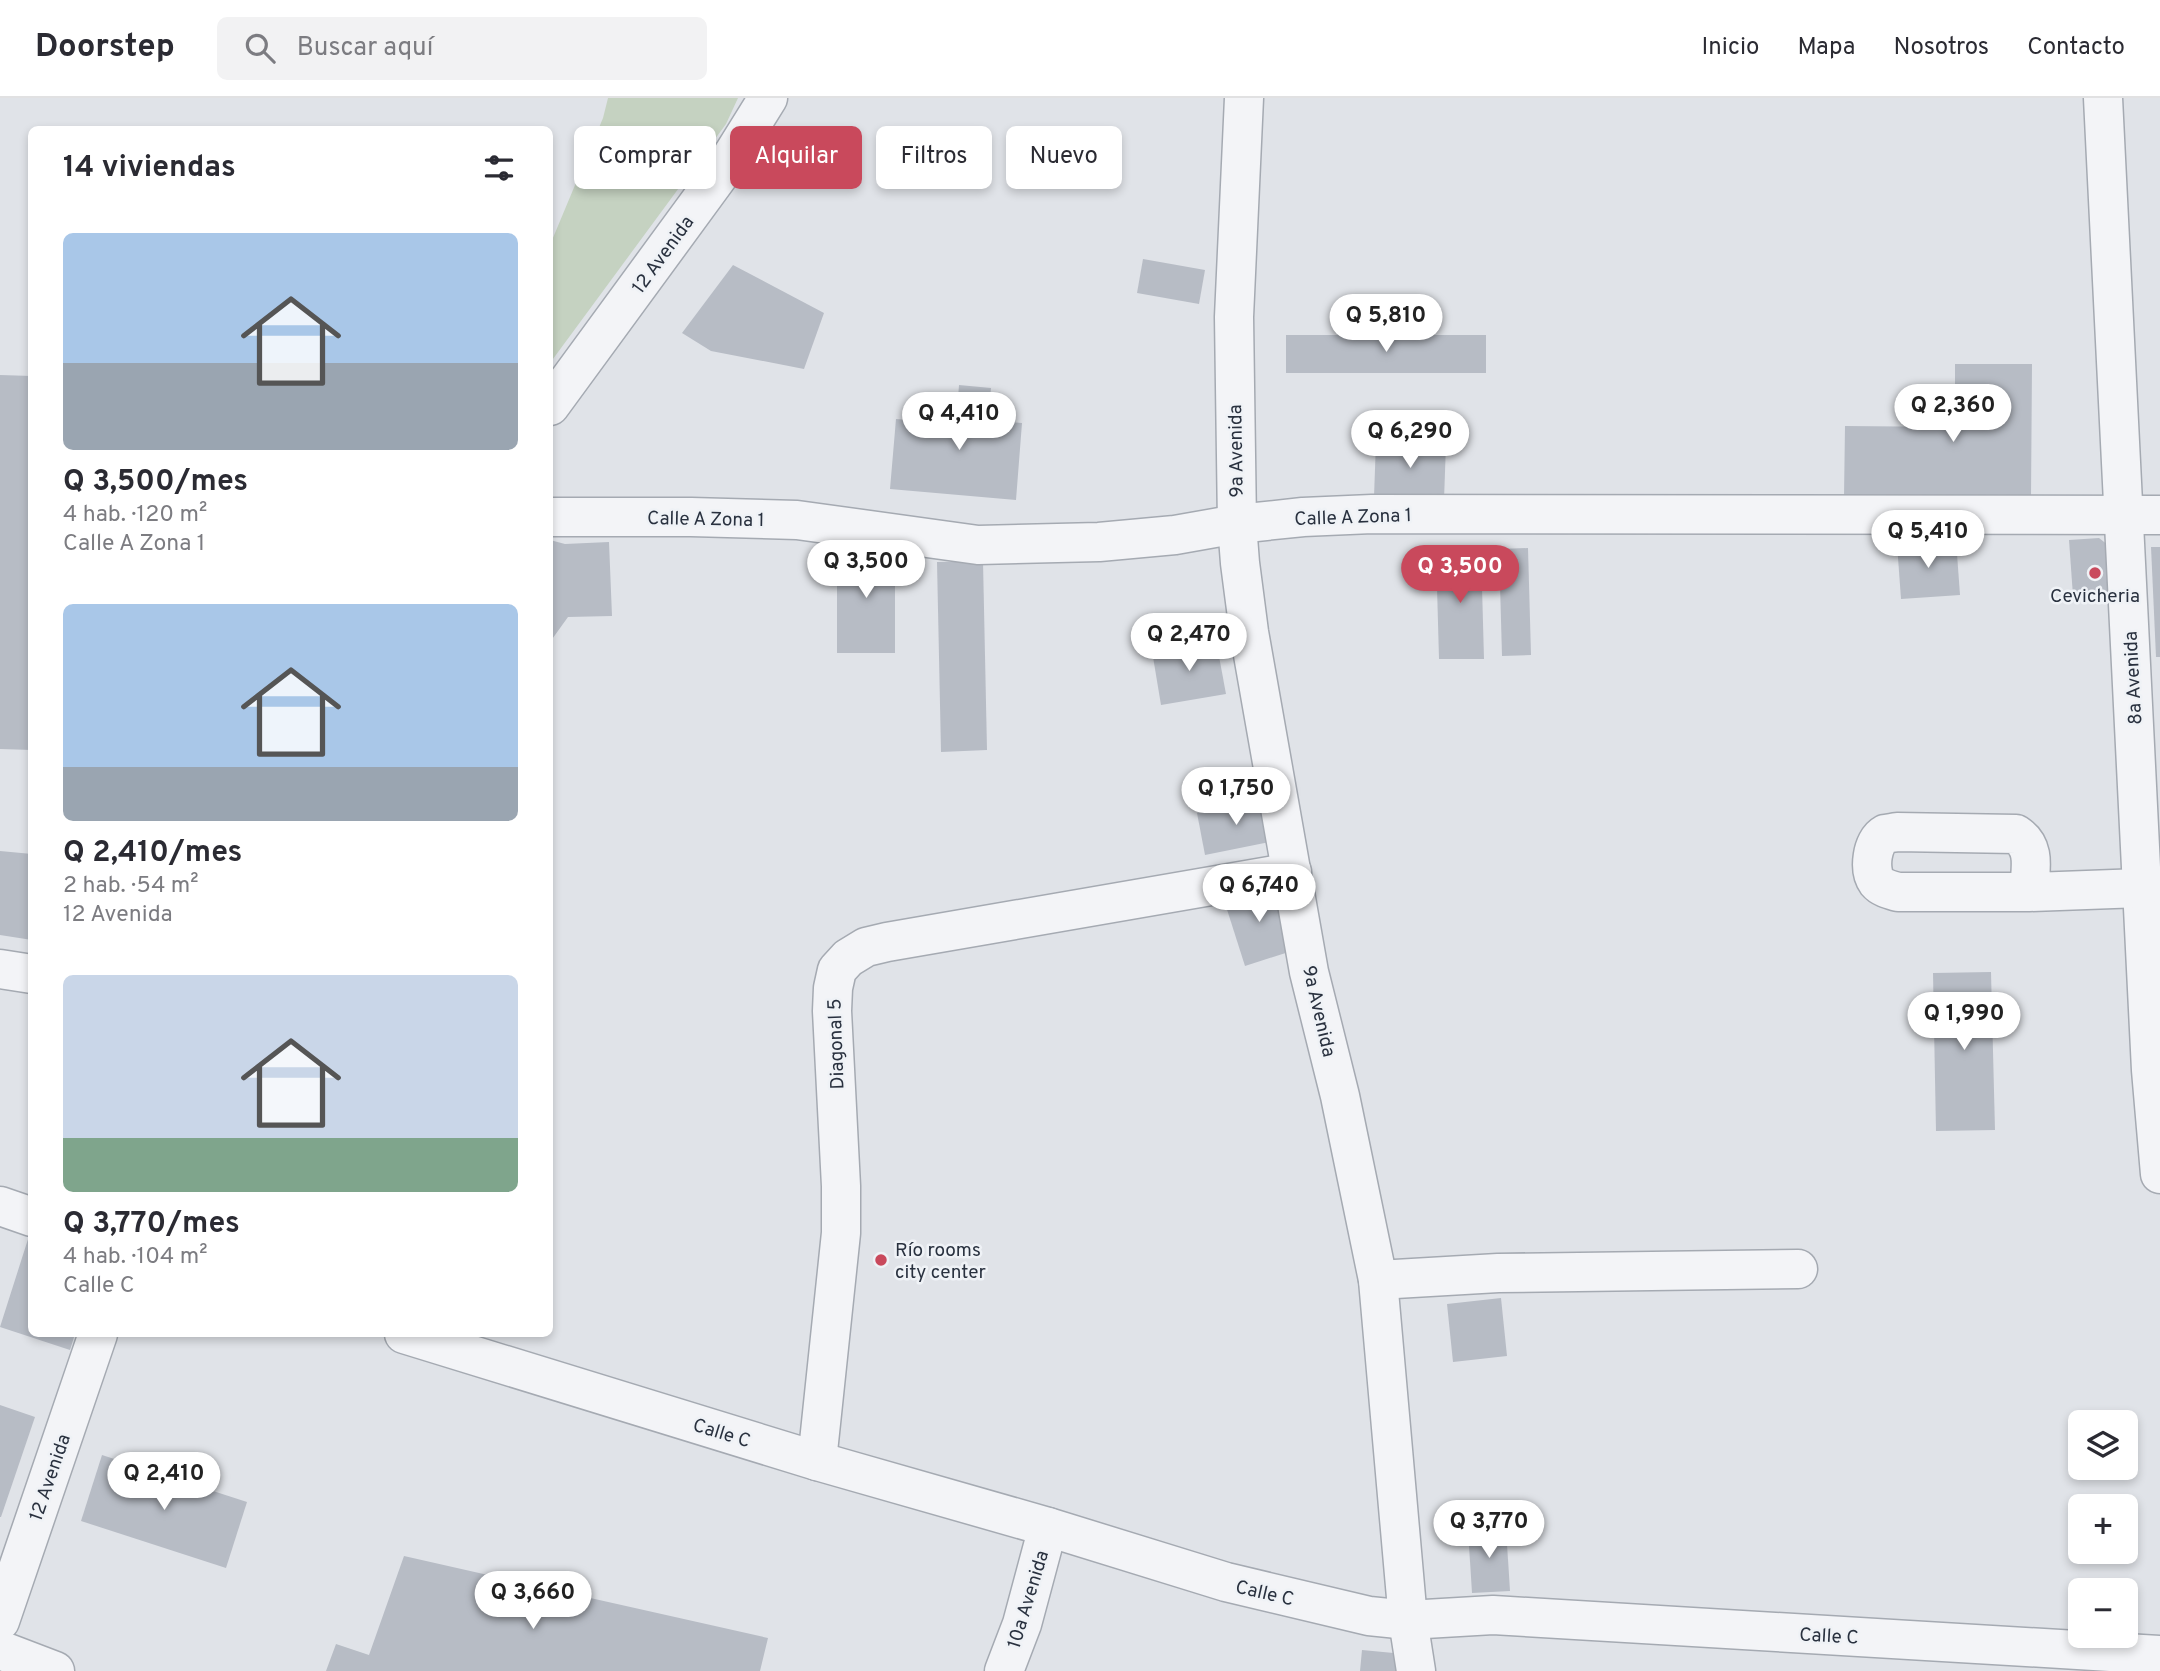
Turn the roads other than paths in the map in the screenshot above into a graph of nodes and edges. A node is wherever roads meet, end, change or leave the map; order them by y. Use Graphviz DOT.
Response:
graph roads {
  1 [pos="768,98"];
  2 [pos="1244,98"];
  3 [pos="2103,98"];
  4 [pos="553,402"];
  5 [pos="2142,515"];
  6 [pos="553,517"];
  7 [pos="1237,524"];
  8 [pos="1292,872"];
  9 [pos="2141,888"];
  10 [pos="2029,892"];
  11 [pos="0,968"];
  12 [pos="28,973"];
  13 [pos="2154,1031"];
  14 [pos="2160,1174"];
  15 [pos="0,1206"];
  16 [pos="28,1215"];
  17 [pos="1798,1269"];
  18 [pos="1378,1280"];
  19 [pos="97,1337"];
  20 [pos="414,1337"];
  21 [pos="817,1461"];
  22 [pos="1048,1527"];
  23 [pos="1408,1620"];
  24 [pos="0,1621"];
  25 [pos="0,1650"];
  26 [pos="2160,1655"];
  27 [pos="55,1671"];
  28 [pos="1004,1671"];
  29 [pos="1416,1671"];
  1 -- 4 [label="street, 12 Avenida"];
  2 -- 7 [label="street, 9a Avenida"];
  3 -- 5 [label="street, 8a Avenida"];
  5 -- 7 [label="street, Calle A Zona 1"];
  5 -- 9 [label="street, 8a Avenida"];
  6 -- 7 [label="street, Calle A Zona 1"];
  7 -- 8 [label="street, 9a Avenida"];
  8 -- 18 [label="street, 9a Avenida"];
  8 -- 21 [label="street, Diagonal 5"];
  9 -- 10 [label="street"];
  9 -- 13 [label="street, 8a Avenida"];
  11 -- 12 [label="street"];
  13 -- 14 [label="street, 8a Avenida"];
  15 -- 16 [label="street"];
  17 -- 18 [label="street"];
  18 -- 23 [label="street, 9a Avenida"];
  19 -- 24 [label="street, 12 Avenida"];
  20 -- 21 [label="street, Calle C"];
  21 -- 22 [label="street, Calle C"];
  22 -- 23 [label="street, Calle C"];
  22 -- 28 [label="street, 10a Avenida"];
  23 -- 26 [label="street, Calle C"];
  23 -- 29 [label="street, 9a Avenida"];
  25 -- 27 [label="street"];
}
